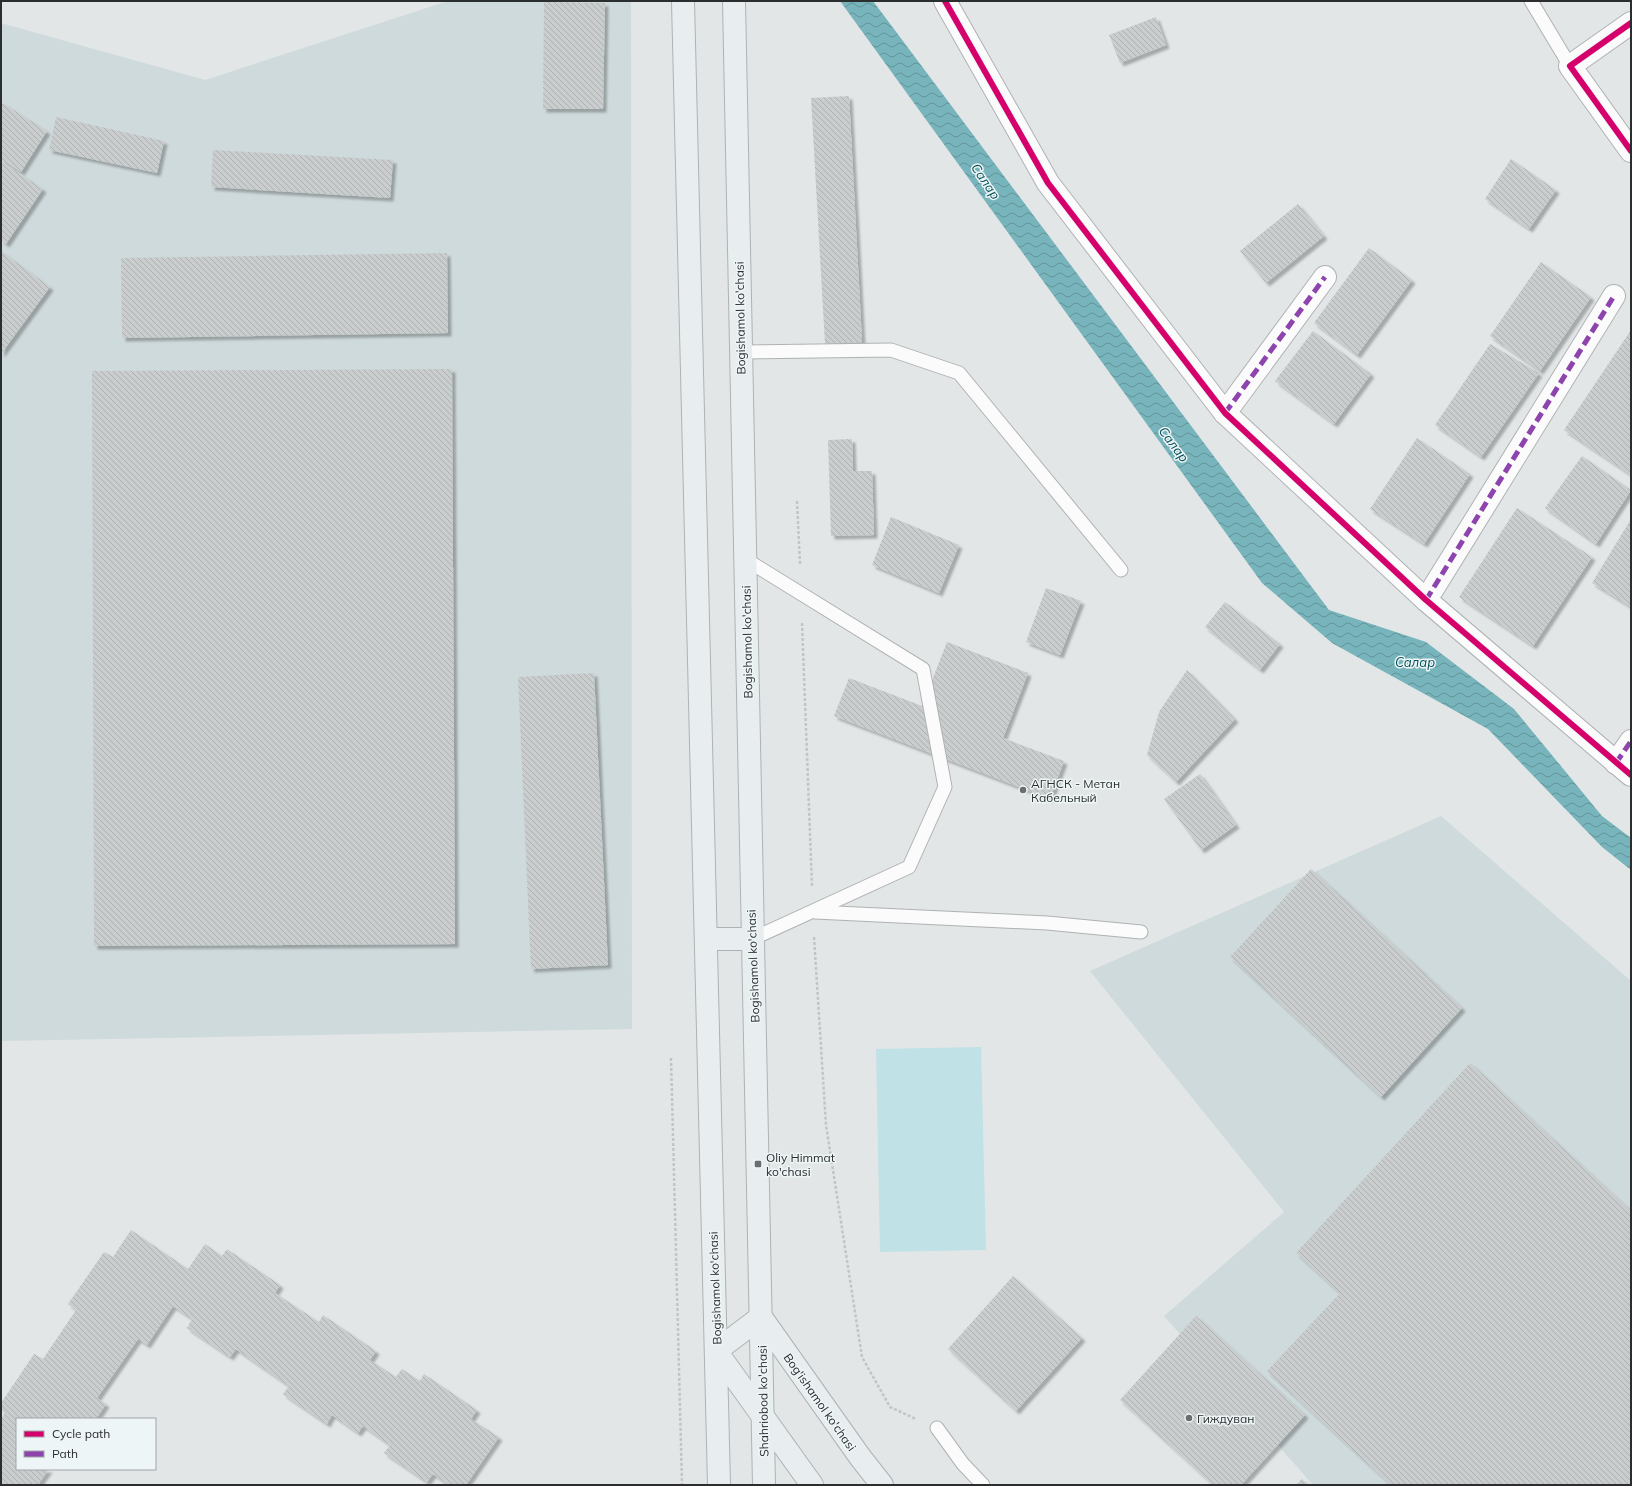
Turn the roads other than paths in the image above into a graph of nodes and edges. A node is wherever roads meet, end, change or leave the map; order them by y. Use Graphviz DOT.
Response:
graph roads {
  1 [pos="683,1"];
  2 [pos="734,1"];
  3 [pos="946,1"];
  4 [pos="1531,1"];
  5 [pos="1631,23"];
  6 [pos="1570,66"];
  7 [pos="1631,151"];
  8 [pos="1325,278"];
  9 [pos="1614,296"];
  10 [pos="741,352"];
  11 [pos="1225,414"];
  12 [pos="745,559"];
  13 [pos="1121,570"];
  14 [pos="1426,600"];
  15 [pos="1631,741"];
  16 [pos="1624,769"];
  17 [pos="813,912"];
  18 [pos="1141,932"];
  19 [pos="706,939"];
  20 [pos="752,939"];
  21 [pos="761,1317"];
  22 [pos="716,1350"];
  23 [pos="763,1419"];
  24 [pos="937,1428"];
  25 [pos="719,1485"];
  26 [pos="764,1485"];
  27 [pos="812,1485"];
  28 [pos="882,1485"];
  29 [pos="983,1485"];
  1 -- 19 [label="main road, Bogishamol ko'chasi"];
  2 -- 10 [label="main road, Bogishamol ko'chasi"];
  3 -- 11 [label="street"];
  4 -- 6 [label="lane"];
  5 -- 6 [label="street"];
  6 -- 7 [label="street"];
  8 -- 11 [label="street"];
  9 -- 14 [label="street"];
  10 -- 12 [label="main road, Bogishamol ko'chasi"];
  10 -- 13 [label="lane"];
  11 -- 14 [label="street"];
  12 -- 17 [label="lane"];
  12 -- 20 [label="main road, Bogishamol ko'chasi"];
  14 -- 16 [label="street"];
  15 -- 16 [label="street"];
  17 -- 18 [label="lane"];
  17 -- 20 [label="lane"];
  19 -- 20 [label="main road"];
  19 -- 22 [label="main road, Bogishamol ko'chasi"];
  20 -- 21 [label="main road, Bogishamol ko'chasi"];
  21 -- 22 [label="main road, Bogishamol ko'chasi"];
  21 -- 23 [label="main road, Shahriobod ko'chasi"];
  21 -- 28 [label="main road, Bog'ishamol ko'chasi"];
  22 -- 23 [label="main road"];
  22 -- 25 [label="main road"];
  23 -- 26 [label="main road, Shahriobod ko'chasi"];
  23 -- 27 [label="main road"];
  24 -- 29 [label="lane"];
}
